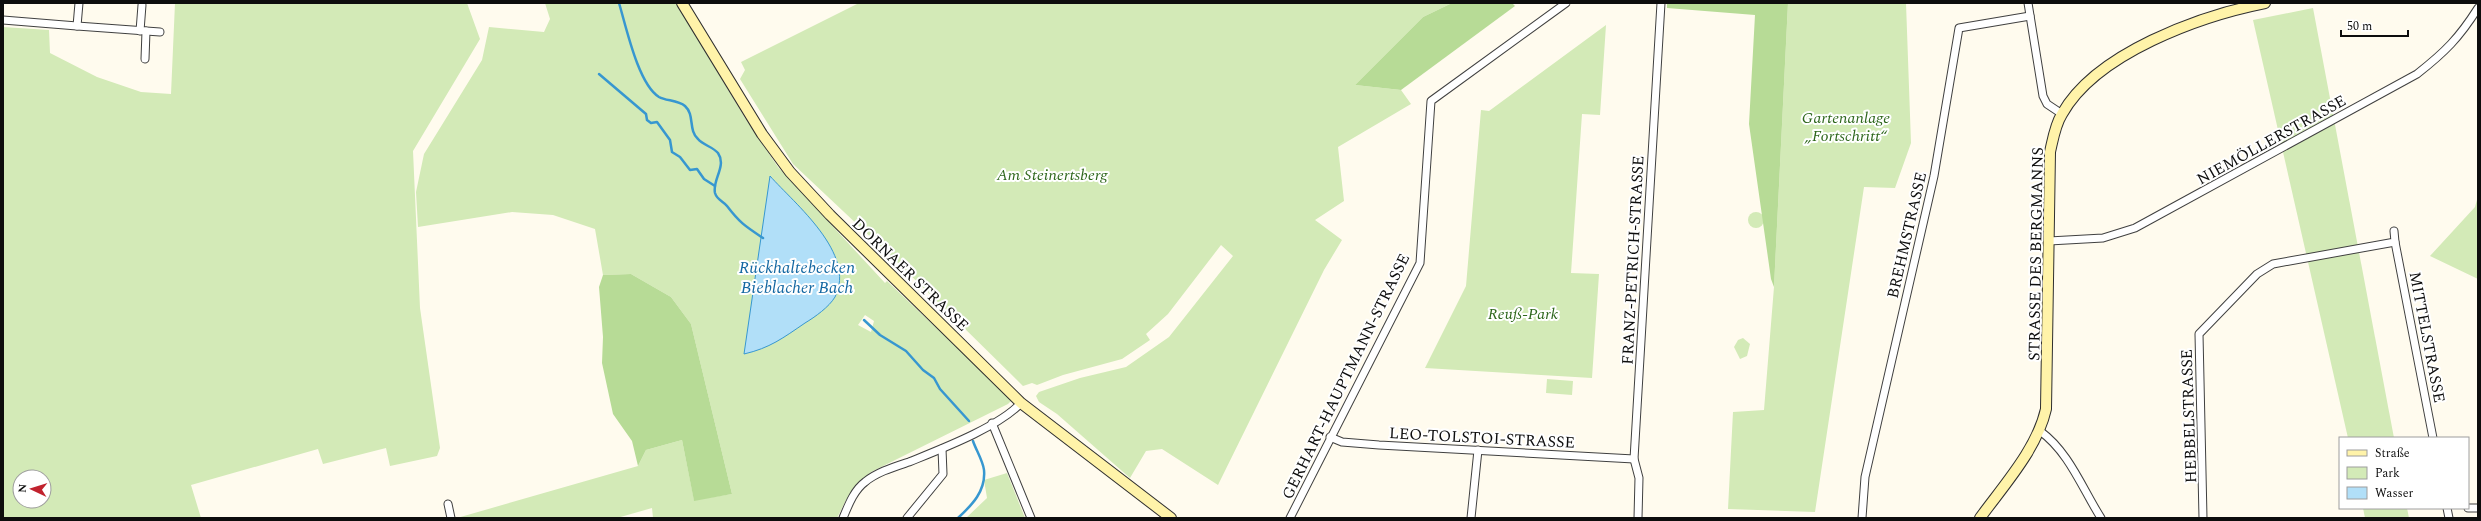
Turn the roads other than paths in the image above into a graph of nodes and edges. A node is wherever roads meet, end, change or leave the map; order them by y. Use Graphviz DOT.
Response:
graph roads {
  1 [pos="79,3"];
  2 [pos="682,3"];
  3 [pos="1566,3"];
  4 [pos="1661,3"];
  5 [pos="2028,3"];
  6 [pos="2265,3"];
  7 [pos="142,5"];
  8 [pos="2478,8"];
  9 [pos="2030,16"];
  10 [pos="3,20"];
  11 [pos="77,26"];
  12 [pos="143,31"];
  13 [pos="160,32"];
  14 [pos="145,60"];
  15 [pos="2062,114"];
  16 [pos="2394,231"];
  17 [pos="2049,241"];
  18 [pos="2396,242"];
  19 [pos="1022,403"];
  20 [pos="992,423"];
  21 [pos="2040,431"];
  22 [pos="1330,436"];
  23 [pos="2433,437"];
  24 [pos="942,449"];
  25 [pos="1478,450"];
  26 [pos="1634,459"];
  27 [pos="448,504"];
  28 [pos="451,518"];
  29 [pos="843,518"];
  30 [pos="907,518"];
  31 [pos="1031,518"];
  32 [pos="1171,518"];
  33 [pos="1290,518"];
  34 [pos="1471,518"];
  35 [pos="1638,518"];
  36 [pos="1862,518"];
  37 [pos="1980,518"];
  38 [pos="2101,518"];
  39 [pos="2203,518"];
  1 -- 11 [label="street"];
  2 -- 19 [label="main road, DORNAER STRASSE"];
  3 -- 22 [label="street, GERHART-HAUPTMANN-STRASSE"];
  4 -- 26 [label="street, FRANZ-PETRICH-STRASSE"];
  5 -- 9 [label="street"];
  6 -- 15 [label="main road, STRASSE DES BERGMANNS"];
  7 -- 12 [label="street"];
  8 -- 17 [label="street, NIEMÖLLERSTRASSE"];
  9 -- 15 [label="street"];
  9 -- 36 [label="street, BREHMSTRASSE"];
  10 -- 11 [label="street"];
  11 -- 12 [label="street"];
  12 -- 13 [label="street"];
  12 -- 14 [label="street"];
  15 -- 17 [label="main road, STRASSE DES BERGMANNS"];
  16 -- 18 [label="street"];
  17 -- 21 [label="main road, STRASSE DES BERGMANNS"];
  18 -- 23 [label="street, MITTELSTRASSE"];
  18 -- 39 [label="street, HEBBELSTRASSE"];
  19 -- 20 [label="street"];
  19 -- 32 [label="main road, DORNAER STRASSE"];
  20 -- 24 [label="street"];
  20 -- 31 [label="street"];
  21 -- 37 [label="main road, STRASSE DES BERGMANNS"];
  21 -- 38 [label="street"];
  22 -- 25 [label="street, LEO-TOLSTOI-STRASSE"];
  22 -- 33 [label="street, GERHART-HAUPTMANN-STRASSE"];
  24 -- 29 [label="street"];
  24 -- 30 [label="street"];
  25 -- 26 [label="street, LEO-TOLSTOI-STRASSE"];
  25 -- 34 [label="street"];
  26 -- 35 [label="street, FRANZ-PETRICH-STRASSE"];
  27 -- 28 [label="street"];
}
